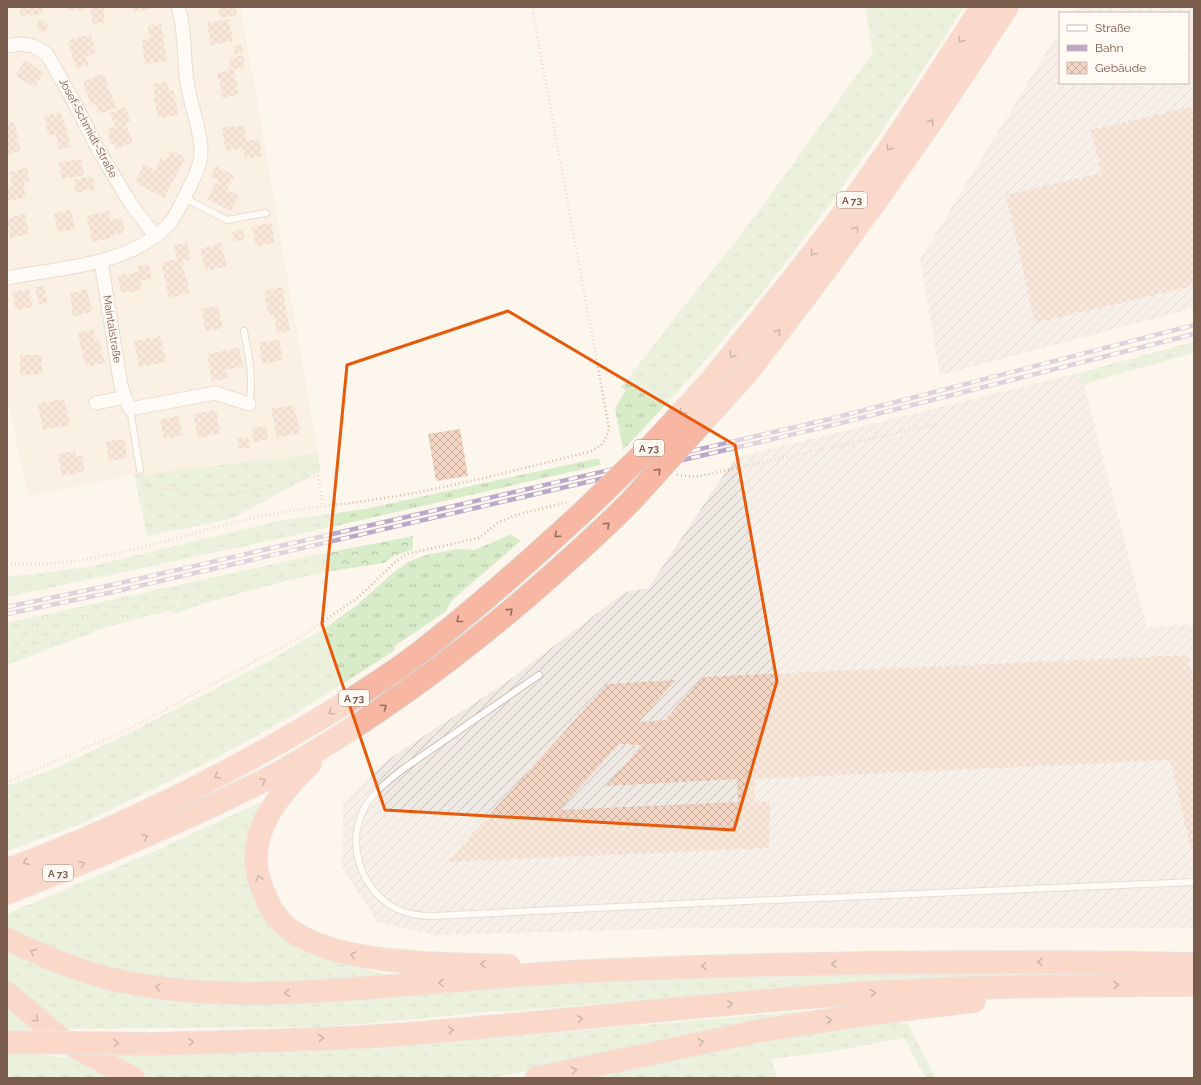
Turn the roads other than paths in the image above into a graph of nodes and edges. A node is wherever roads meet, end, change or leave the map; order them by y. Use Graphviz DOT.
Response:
graph roads {
  1 [pos="178,7"];
  2 [pos="982,7"];
  3 [pos="1007,7"];
  4 [pos="7,46"];
  5 [pos="184,198"];
  6 [pos="266,213"];
  7 [pos="155,236"];
  8 [pos="101,261"];
  9 [pos="7,278"];
  10 [pos="244,331"];
  11 [pos="96,403"];
  12 [pos="127,403"];
  13 [pos="249,404"];
  14 [pos="140,470"];
  15 [pos="539,675"];
  16 [pos="339,735"];
  17 [pos="7,870"];
  18 [pos="1194,882"];
  19 [pos="7,893"];
  20 [pos="7,939"];
  21 [pos="1194,964"];
  22 [pos="606,970"];
  23 [pos="1077,985"];
  24 [pos="1194,985"];
  25 [pos="7,993"];
  26 [pos="7,1042"];
  27 [pos="132,1078"];
  28 [pos="536,1078"];
  1 -- 5 [label="street"];
  2 -- 17 [label="highway, A 73, one-way, bridge"];
  16 -- 3 [label="highway, A 73, one-way, bridge"];
  4 -- 7 [label="street, Josef-Schmidt-Straße"];
  5 -- 6 [label="lane"];
  5 -- 7 [label="street"];
  7 -- 8 [label="street"];
  8 -- 9 [label="street"];
  8 -- 12 [label="street, Maintalstraße"];
  10 -- 13 [label="lane"];
  11 -- 12 [label="street"];
  12 -- 13 [label="street"];
  12 -- 14 [label="lane"];
  15 -- 18 [label="lane"];
  19 -- 16 [label="highway, A 73, one-way"];
  22 -- 16 [label="highway, one-way"];
  22 -- 20 [label="highway, one-way"];
  21 -- 22 [label="highway, one-way"];
  23 -- 24 [label="highway, one-way"];
  26 -- 23 [label="highway, one-way, bridge"];
  28 -- 23 [label="highway, one-way"];
  25 -- 27 [label="highway, one-way"];
}
